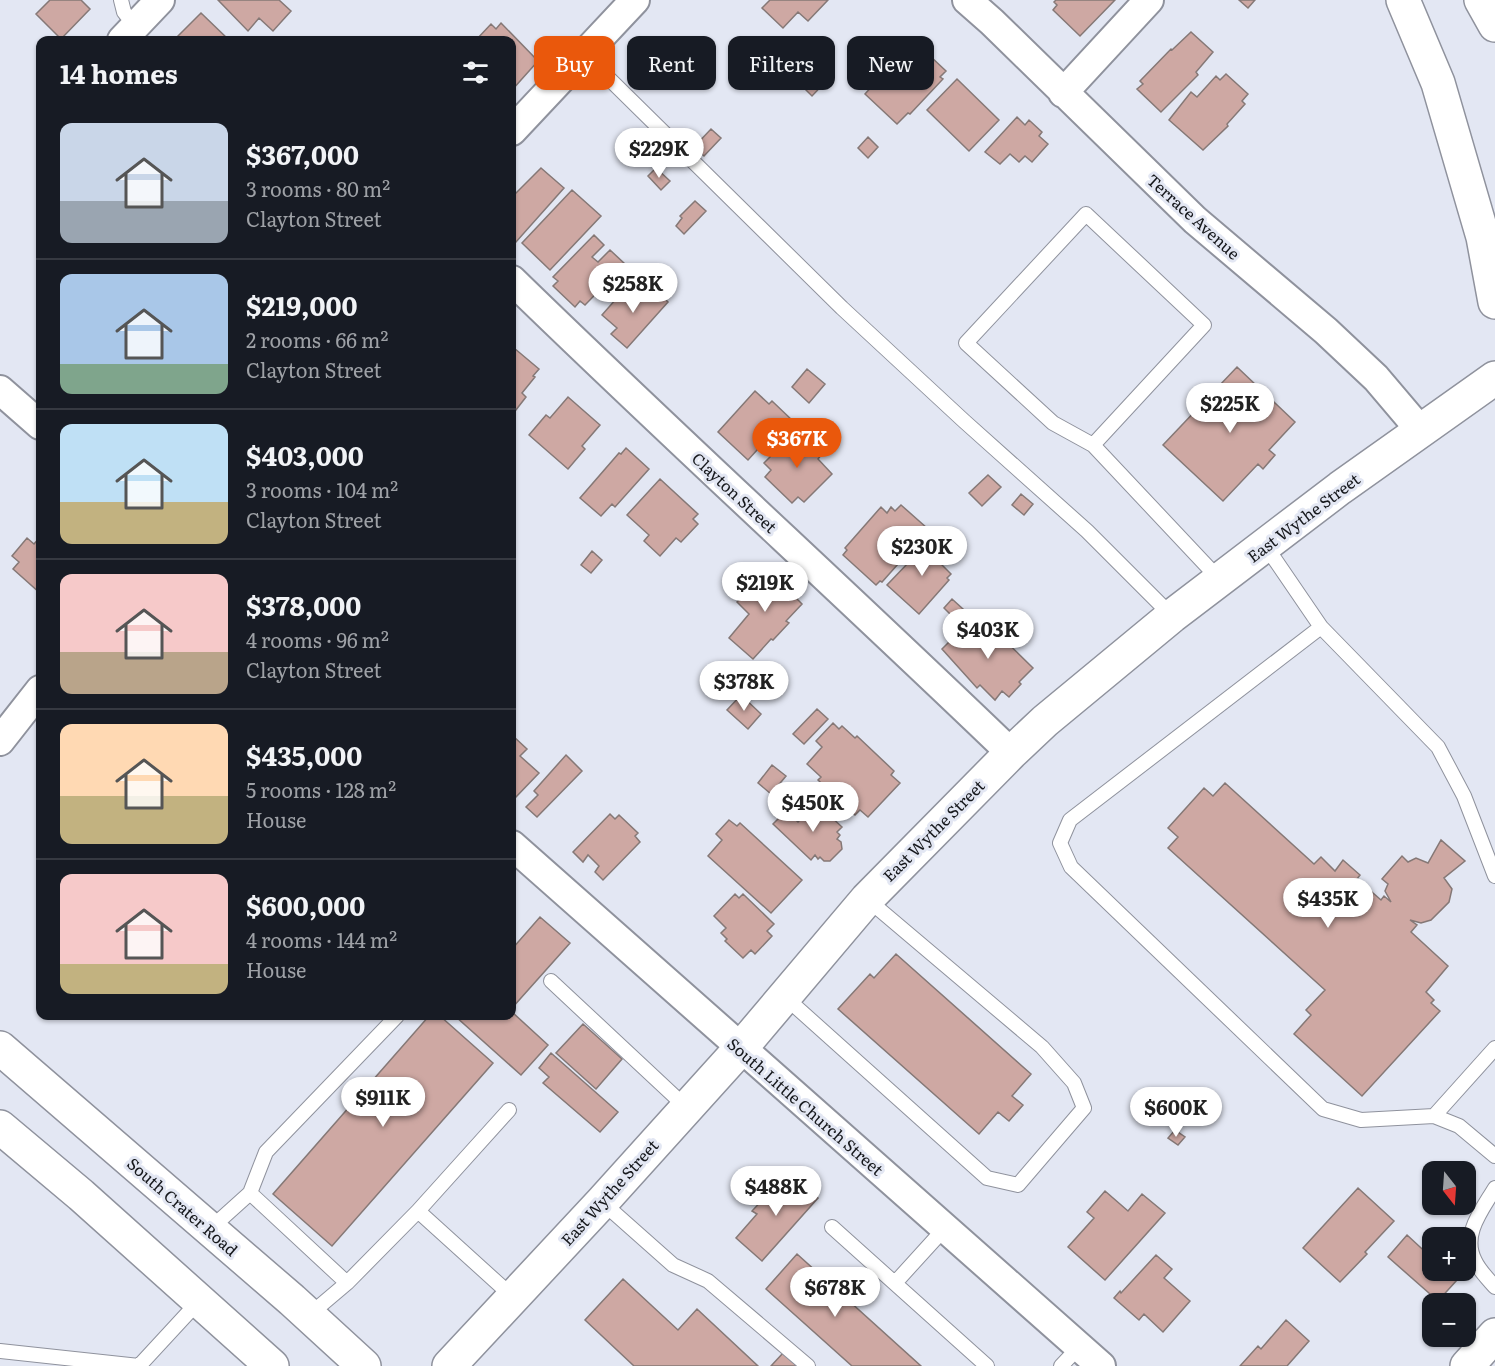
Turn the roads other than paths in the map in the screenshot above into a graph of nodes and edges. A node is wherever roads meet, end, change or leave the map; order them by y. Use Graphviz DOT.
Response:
graph roads {
  1 [pos="121,0"];
  2 [pos="160,0"];
  3 [pos="635,0"];
  4 [pos="967,0"];
  5 [pos="1149,0"];
  6 [pos="1403,0"];
  7 [pos="1481,0"];
  8 [pos="1495,25"];
  9 [pos="129,33"];
  10 [pos="601,36"];
  11 [pos="615,85"];
  12 [pos="550,90"];
  13 [pos="1063,93"];
  14 [pos="516,127"];
  15 [pos="516,284"];
  16 [pos="1495,302"];
  17 [pos="1495,378"];
  18 [pos="0,390"];
  19 [pos="36,422"];
  20 [pos="1421,431"];
  21 [pos="1093,445"];
  22 [pos="1265,545"];
  23 [pos="1220,580"];
  24 [pos="1172,616"];
  25 [pos="1321,627"];
  26 [pos="36,695"];
  27 [pos="0,741"];
  28 [pos="1011,753"];
  29 [pos="516,849"];
  30 [pos="1495,876"];
  31 [pos="867,898"];
  32 [pos="551,981"];
  33 [pos="785,997"];
  34 [pos="393,1020"];
  35 [pos="0,1048"];
  36 [pos="741,1048"];
  37 [pos="1495,1048"];
  38 [pos="687,1108"];
  39 [pos="509,1110"];
  40 [pos="1434,1116"];
  41 [pos="0,1127"];
  42 [pos="1495,1155"];
  43 [pos="1495,1188"];
  44 [pos="250,1193"];
  45 [pos="602,1202"];
  46 [pos="418,1211"];
  47 [pos="832,1227"];
  48 [pos="945,1228"];
  49 [pos="210,1229"];
  50 [pos="347,1283"];
  51 [pos="895,1283"];
  52 [pos="1495,1287"];
  53 [pos="513,1297"];
  54 [pos="199,1301"];
  55 [pos="309,1316"];
  56 [pos="1495,1335"];
  57 [pos="0,1351"];
  58 [pos="1070,1356"];
  59 [pos="139,1366"];
  60 [pos="272,1366"];
  61 [pos="364,1366"];
  62 [pos="449,1366"];
  63 [pos="808,1366"];
  64 [pos="987,1366"];
  65 [pos="1101,1366"];
  66 [pos="1467,1366"];
  1 -- 9 [label="lane"];
  2 -- 9 [label="street"];
  3 -- 10 [label="street"];
  4 -- 13 [label="street, Terrace Avenue"];
  5 -- 13 [label="street"];
  6 -- 16 [label="main road"];
  7 -- 8 [label="main road"];
  11 -- 24 [label="lane"];
  12 -- 14 [label="street"];
  13 -- 20 [label="street, Terrace Avenue"];
  15 -- 28 [label="street, Clayton Street"];
  17 -- 20 [label="main road, East Wythe Street"];
  18 -- 19 [label="street"];
  20 -- 22 [label="main road, East Wythe Street"];
  21 -- 21 [label="lane"];
  21 -- 23 [label="lane"];
  22 -- 23 [label="main road, East Wythe Street"];
  22 -- 25 [label="lane"];
  23 -- 24 [label="main road, East Wythe Street"];
  24 -- 28 [label="main road, East Wythe Street"];
  25 -- 30 [label="lane"];
  25 -- 40 [label="lane"];
  26 -- 27 [label="street"];
  28 -- 31 [label="main road, East Wythe Street"];
  29 -- 36 [label="street, South Little Church Street"];
  31 -- 33 [label="main road, East Wythe Street"];
  31 -- 33 [label="lane"];
  32 -- 38 [label="lane"];
  33 -- 36 [label="main road, East Wythe Street"];
  34 -- 44 [label="lane"];
  35 -- 49 [label="main road, South Crater Road"];
  36 -- 38 [label="main road, East Wythe Street"];
  36 -- 48 [label="street, South Little Church Street"];
  37 -- 40 [label="lane"];
  38 -- 45 [label="main road, East Wythe Street"];
  39 -- 46 [label="lane"];
  40 -- 42 [label="lane"];
  41 -- 54 [label="main road"];
  43 -- 52 [label="lane"];
  44 -- 49 [label="lane"];
  44 -- 50 [label="lane"];
  45 -- 53 [label="main road, East Wythe Street"];
  45 -- 63 [label="lane"];
  46 -- 50 [label="lane"];
  46 -- 53 [label="lane"];
  47 -- 51 [label="lane"];
  48 -- 51 [label="lane"];
  48 -- 58 [label="street, South Little Church Street"];
  49 -- 55 [label="main road, South Crater Road"];
  50 -- 55 [label="lane"];
  51 -- 64 [label="lane"];
  53 -- 62 [label="main road, East Wythe Street"];
  54 -- 59 [label="lane"];
  54 -- 60 [label="main road"];
  55 -- 61 [label="main road, South Crater Road"];
  56 -- 66 [label="main road"];
  57 -- 59 [label="lane"];
  58 -- 65 [label="street, South Little Church Street"];
}
